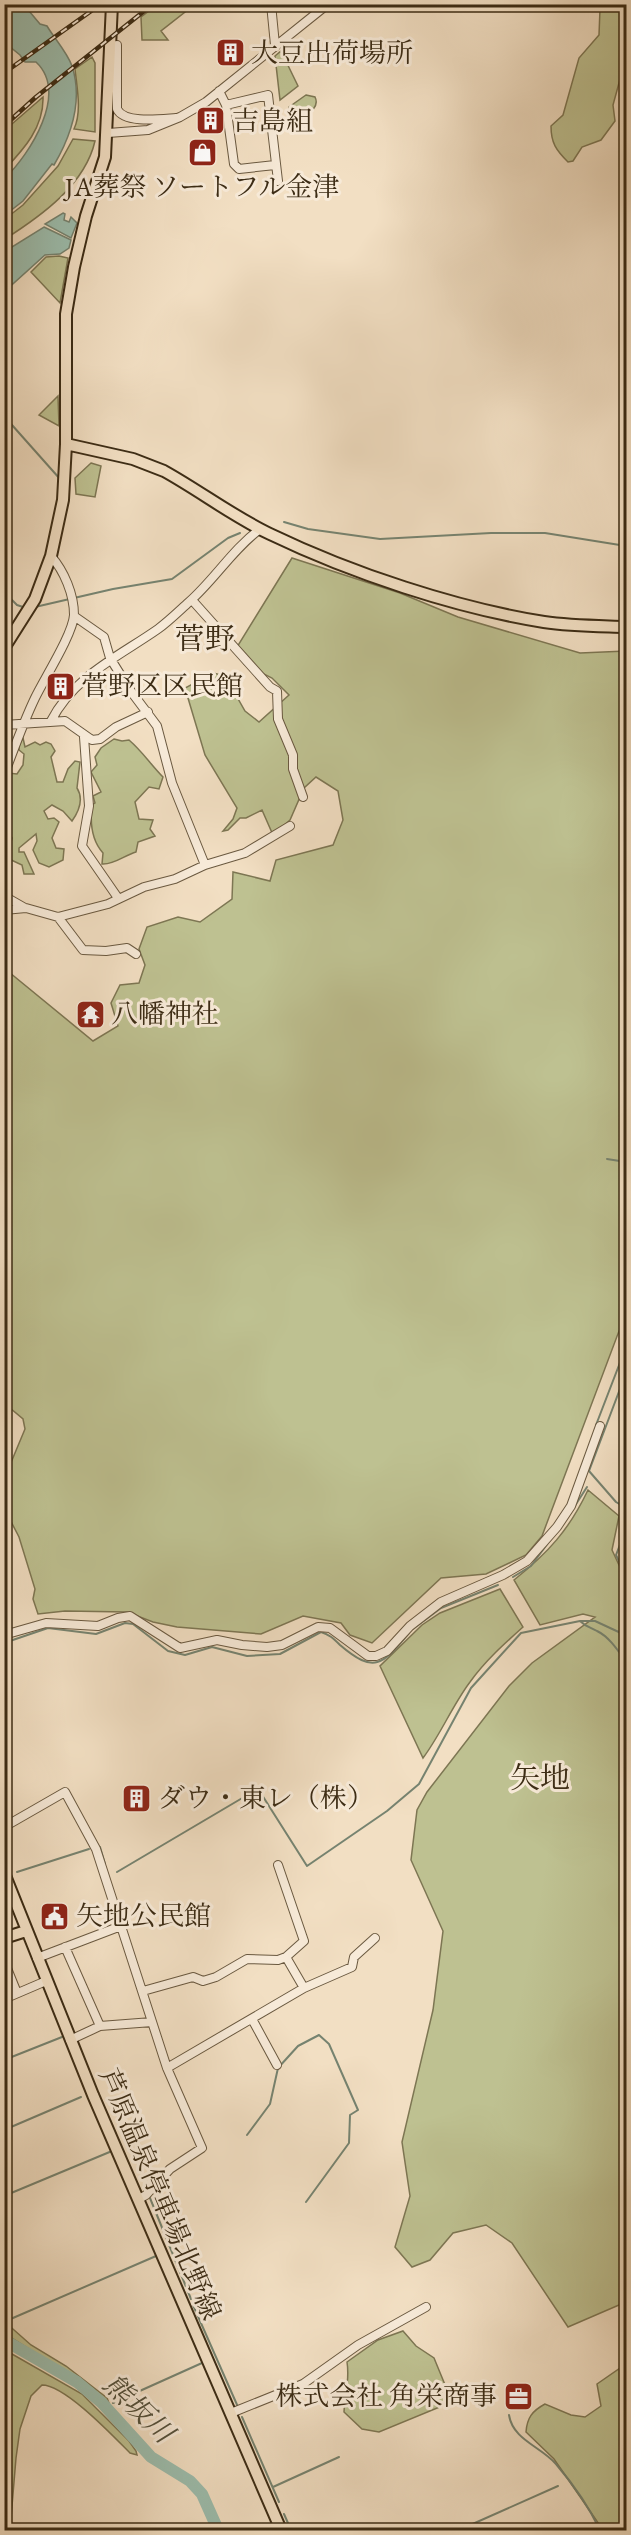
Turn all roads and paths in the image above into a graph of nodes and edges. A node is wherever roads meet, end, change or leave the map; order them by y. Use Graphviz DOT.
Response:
graph roads {
  1 [pos="112,4"];
  2 [pos="271,4"];
  3 [pos="328,4"];
  4 [pos="117,45"];
  5 [pos="275,45"];
  6 [pos="219,91"];
  7 [pos="226,105"];
  8 [pos="180,117"];
  9 [pos="108,133"];
  10 [pos="275,165"];
  11 [pos="278,181"];
  12 [pos="66,444"];
  13 [pos="260,529"];
  14 [pos="51,556"];
  15 [pos="192,600"];
  16 [pos="74,616"];
  17 [pos="627,627"];
  18 [pos="4,648"];
  19 [pos="110,658"];
  20 [pos="147,712"];
  21 [pos="51,721"];
  22 [pos="4,725"];
  23 [pos="22,725"];
  24 [pos="84,737"];
  25 [pos="4,776"];
  26 [pos="303,797"];
  27 [pos="290,826"];
  28 [pos="205,865"];
  29 [pos="4,896"];
  30 [pos="118,898"];
  31 [pos="26,908"];
  32 [pos="4,910"];
  33 [pos="58,917"];
  34 [pos="136,954"];
  35 [pos="600,1426"];
  36 [pos="4,1635"];
  37 [pos="4,1827"];
  38 [pos="279,1865"];
  39 [pos="4,1873"];
  40 [pos="10,1902"];
  41 [pos="121,1926"];
  42 [pos="26,1931"];
  43 [pos="4,1938"];
  44 [pos="375,1938"];
  45 [pos="65,1947"];
  46 [pos="286,1957"];
  47 [pos="37,1958"];
  48 [pos="4,1961"];
  49 [pos="46,1981"];
  50 [pos="304,1988"];
  51 [pos="143,1991"];
  52 [pos="17,1993"];
  53 [pos="4,1999"];
  54 [pos="252,2019"];
  55 [pos="152,2022"];
  56 [pos="100,2026"];
  57 [pos="70,2040"];
  58 [pos="277,2065"];
  59 [pos="167,2068"];
  60 [pos="139,2199"];
  61 [pos="426,2307"];
  62 [pos="231,2413"];
  63 [pos="281,2530"];
  1 -- 9 [label="main road"];
  2 -- 5 [label="street"];
  3 -- 5 [label="street"];
  4 -- 8 [label="street"];
  5 -- 6 [label="street"];
  6 -- 7 [label="street"];
  6 -- 8 [label="street"];
  7 -- 10 [label="street"];
  7 -- 10 [label="street"];
  8 -- 9 [label="street"];
  9 -- 12 [label="main road"];
  10 -- 11 [label="street"];
  12 -- 13 [label="main road"];
  12 -- 14 [label="main road"];
  13 -- 15 [label="street"];
  13 -- 17 [label="main road"];
  14 -- 16 [label="street"];
  14 -- 18 [label="main road"];
  15 -- 19 [label="street"];
  15 -- 26 [label="street"];
  16 -- 19 [label="street"];
  16 -- 23 [label="street"];
  19 -- 20 [label="street"];
  19 -- 21 [label="street"];
  20 -- 24 [label="street"];
  20 -- 28 [label="street"];
  21 -- 23 [label="street"];
  21 -- 24 [label="street"];
  22 -- 23 [label="street"];
  23 -- 25 [label="street"];
  24 -- 30 [label="street"];
  27 -- 28 [label="street"];
  28 -- 30 [label="street"];
  29 -- 31 [label="street"];
  30 -- 33 [label="street"];
  31 -- 32 [label="street"];
  31 -- 33 [label="street"];
  33 -- 34 [label="street"];
  35 -- 36 [label="street"];
  37 -- 41 [label="street"];
  38 -- 46 [label="street"];
  39 -- 40 [label="main road, 芦原温泉停車場北野線"];
  40 -- 42 [label="main road, 芦原温泉停車場北野線"];
  41 -- 45 [label="street"];
  41 -- 51 [label="street"];
  42 -- 43 [label="main road"];
  42 -- 47 [label="main road, 芦原温泉停車場北野線"];
  44 -- 50 [label="street"];
  45 -- 47 [label="street"];
  45 -- 56 [label="street"];
  46 -- 50 [label="street"];
  46 -- 51 [label="street"];
  47 -- 49 [label="main road, 芦原温泉停車場北野線"];
  48 -- 52 [label="street"];
  49 -- 52 [label="street"];
  49 -- 57 [label="main road, 芦原温泉停車場北野線"];
  50 -- 54 [label="street"];
  51 -- 55 [label="street"];
  52 -- 53 [label="street"];
  54 -- 58 [label="street"];
  54 -- 59 [label="street"];
  55 -- 56 [label="street"];
  55 -- 59 [label="street"];
  56 -- 57 [label="street"];
  57 -- 60 [label="main road, 芦原温泉停車場北野線"];
  59 -- 60 [label="street"];
  60 -- 62 [label="main road, 芦原温泉停車場北野線"];
  61 -- 62 [label="street"];
  62 -- 63 [label="main road, 芦原温泉停車場北野線"];
}
